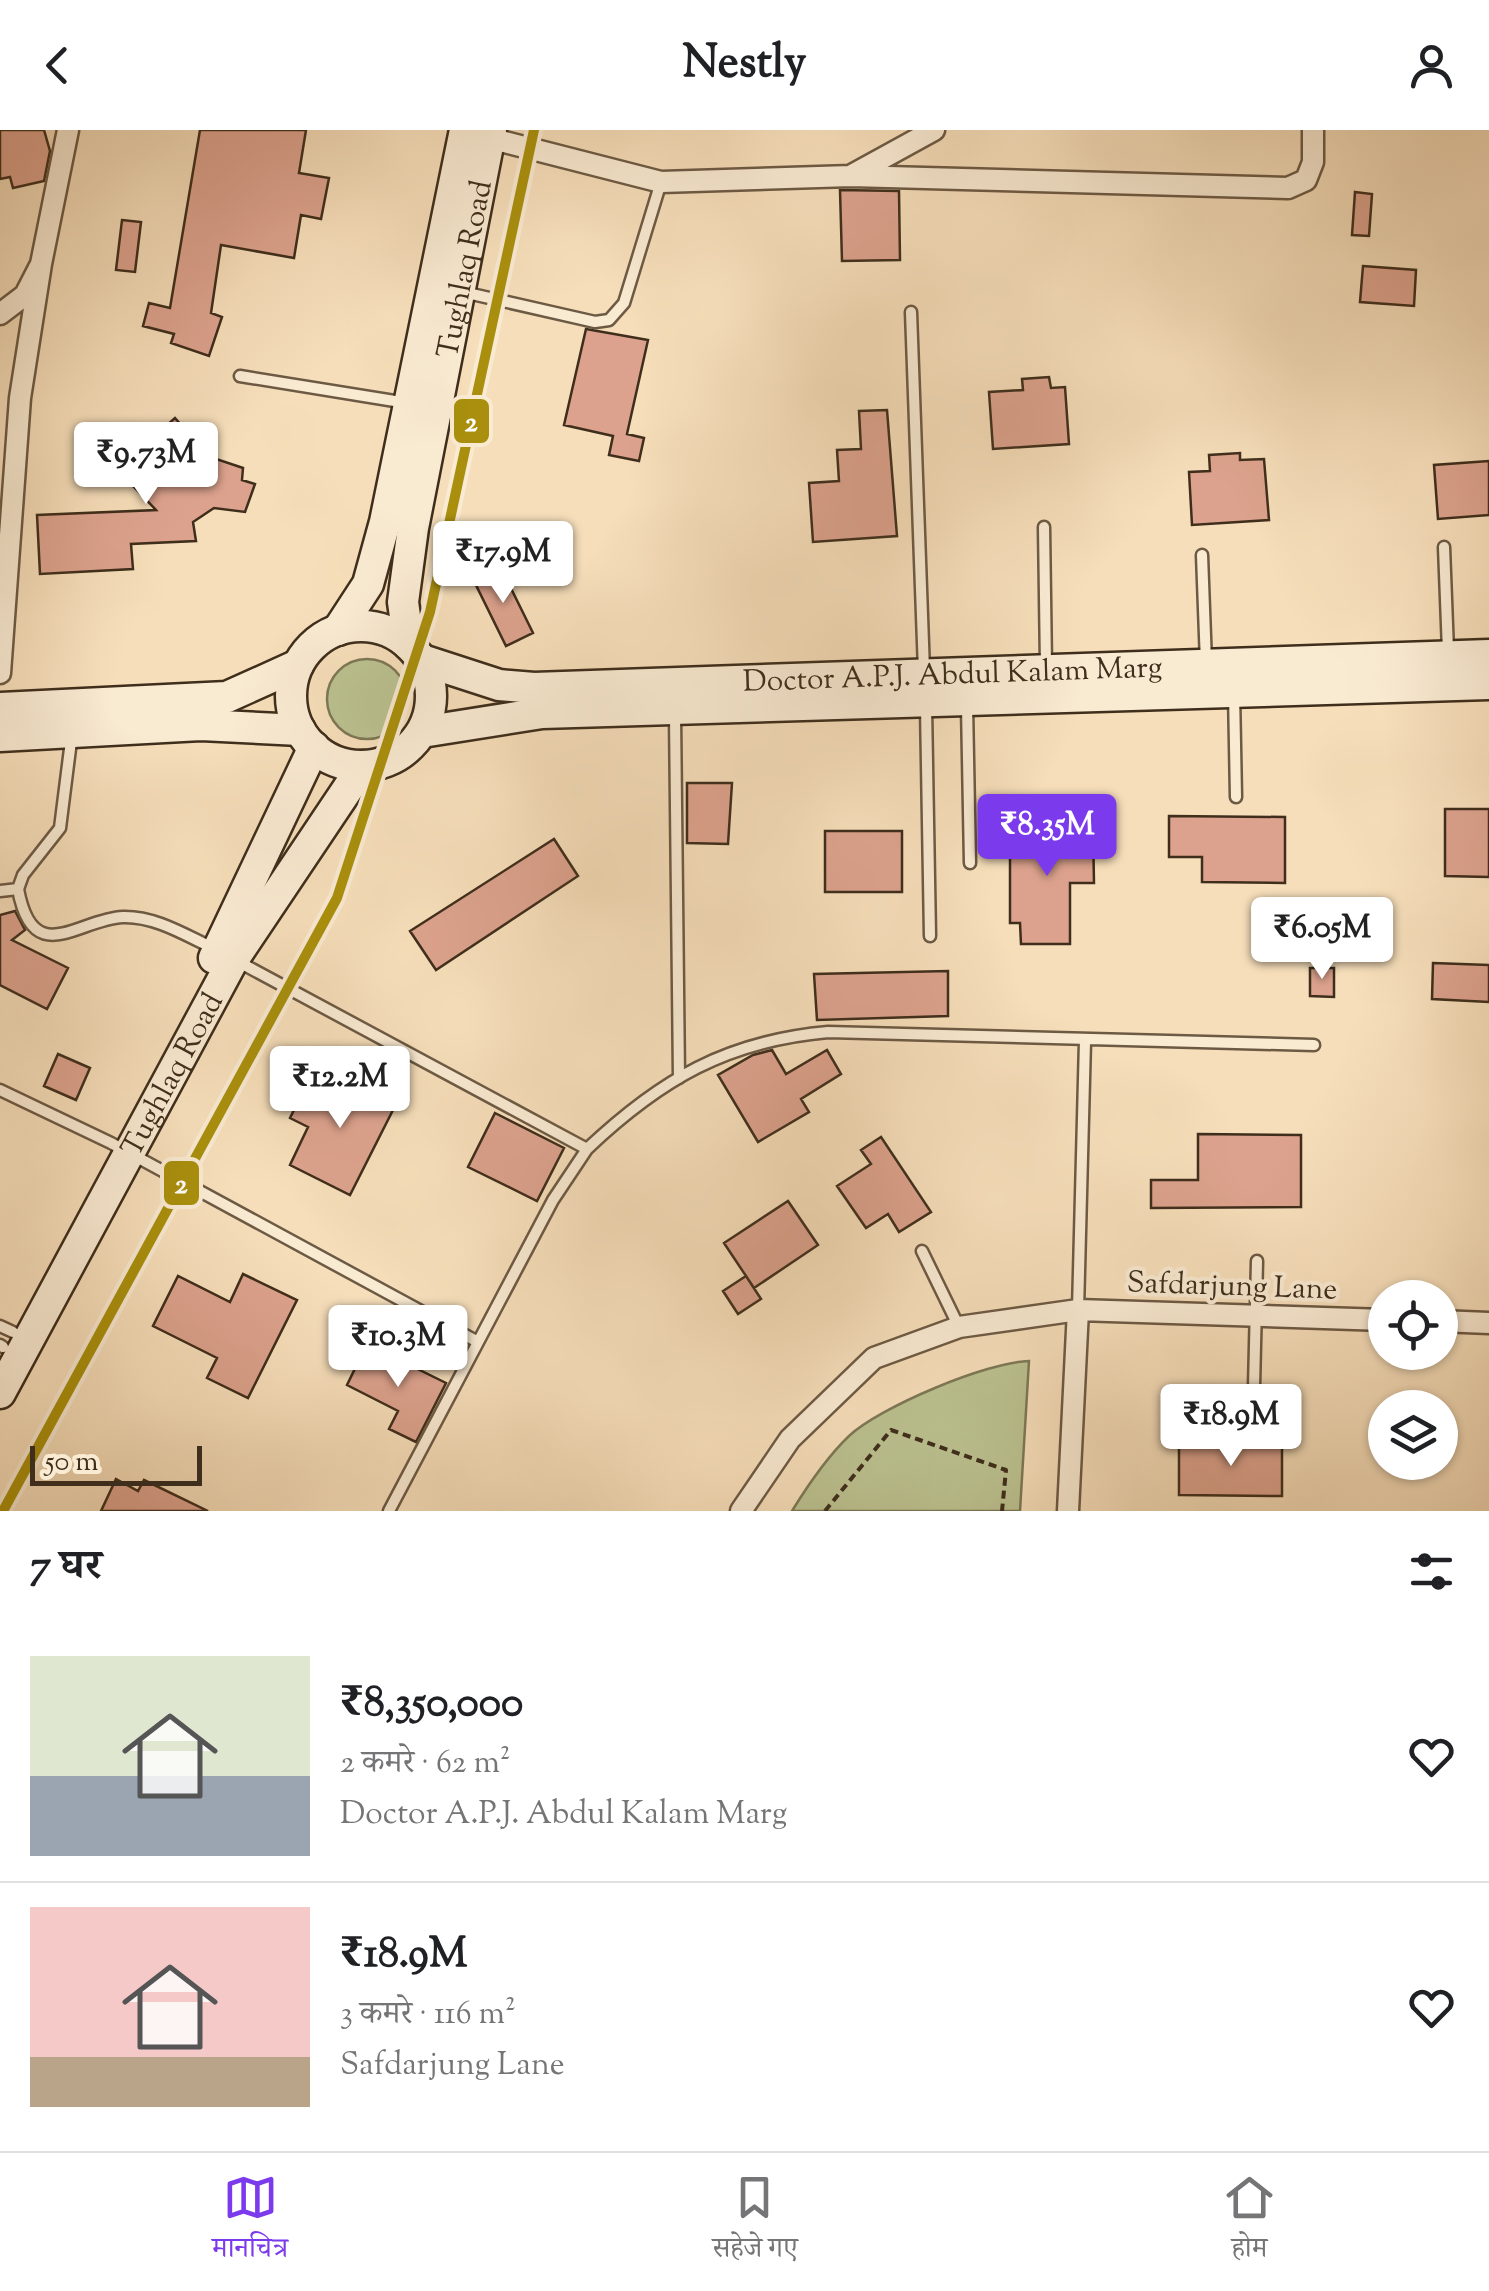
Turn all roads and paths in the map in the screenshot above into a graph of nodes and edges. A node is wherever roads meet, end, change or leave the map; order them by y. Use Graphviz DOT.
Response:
graph roads {
  1 [pos="68,130"];
  2 [pos="934,130"];
  3 [pos="1313,130"];
  4 [pos="478,133"];
  5 [pos="852,176"];
  6 [pos="661,182"];
  7 [pos="41,264"];
  8 [pos="448,287"];
  9 [pos="910,312"];
  10 [pos="0,314"];
  11 [pos="240,376"];
  12 [pos="409,403"];
  13 [pos="1044,527"];
  14 [pos="1444,547"];
  15 [pos="1202,554"];
  16 [pos="338,630"];
  17 [pos="415,652"];
  18 [pos="1489,655"];
  19 [pos="1449,657"];
  20 [pos="298,664"];
  21 [pos="1206,665"];
  22 [pos="1046,670"];
  23 [pos="0,673"];
  24 [pos="1489,684"];
  25 [pos="925,688"];
  26 [pos="1234,692"];
  27 [pos="967,700"];
  28 [pos="0,708"];
  29 [pos="674,709"];
  30 [pos="201,712"];
  31 [pos="72,732"];
  32 [pos="422,732"];
  33 [pos="0,736"];
  34 [pos="307,739"];
  35 [pos="363,766"];
  36 [pos="1236,797"];
  37 [pos="970,863"];
  38 [pos="18,889"];
  39 [pos="0,890"];
  40 [pos="930,936"];
  41 [pos="226,955"];
  42 [pos="1085,1041"];
  43 [pos="1314,1045"];
  44 [pos="679,1078"];
  45 [pos="4,1092"];
  46 [pos="0,1106"];
  47 [pos="120,1148"];
  48 [pos="587,1149"];
  49 [pos="922,1251"];
  50 [pos="1256,1262"];
  51 [pos="1078,1310"];
  52 [pos="1255,1316"];
  53 [pos="1368,1319"];
  54 [pos="1458,1322"];
  55 [pos="1489,1323"];
  56 [pos="959,1327"];
  57 [pos="3,1340"];
  58 [pos="478,1342"];
  59 [pos="1254,1387"];
  60 [pos="0,1393"];
  61 [pos="388,1511"];
  62 [pos="741,1511"];
  63 [pos="825,1511"];
  64 [pos="1002,1511"];
  65 [pos="1068,1511"];
  1 -- 7 [label="street"];
  2 -- 5 [label="street"];
  3 -- 5 [label="street"];
  4 -- 6 [label="street"];
  4 -- 8 [label="main road, Tughlaq Road"];
  5 -- 6 [label="street"];
  6 -- 8 [label="lane"];
  7 -- 10 [label="street"];
  7 -- 23 [label="street"];
  8 -- 12 [label="main road, Tughlaq Road"];
  8 -- 17 [label="main road, Tughlaq Road"];
  9 -- 25 [label="lane"];
  11 -- 12 [label="lane"];
  12 -- 16 [label="main road, Tughlaq Road"];
  13 -- 22 [label="lane"];
  14 -- 19 [label="lane"];
  15 -- 21 [label="lane"];
  16 -- 17 [label="main road"];
  16 -- 20 [label="main road"];
  17 -- 25 [label="main road, Doctor A.P.J. Abdul Kalam Marg"];
  17 -- 32 [label="main road"];
  18 -- 19 [label="main road, Doctor A.P.J. Abdul Kalam Marg"];
  19 -- 21 [label="main road, Doctor A.P.J. Abdul Kalam Marg"];
  20 -- 30 [label="main road"];
  20 -- 34 [label="main road"];
  21 -- 22 [label="main road, Doctor A.P.J. Abdul Kalam Marg"];
  22 -- 25 [label="main road, Doctor A.P.J. Abdul Kalam Marg"];
  24 -- 26 [label="main road, Doctor A.P.J. Abdul Kalam Marg"];
  25 -- 27 [label="main road, Doctor A.P.J. Abdul Kalam Marg"];
  25 -- 29 [label="main road, Doctor A.P.J. Abdul Kalam Marg"];
  25 -- 40 [label="lane"];
  26 -- 27 [label="main road, Doctor A.P.J. Abdul Kalam Marg"];
  26 -- 36 [label="lane"];
  27 -- 37 [label="lane"];
  28 -- 30 [label="main road"];
  29 -- 32 [label="main road, Doctor A.P.J. Abdul Kalam Marg"];
  29 -- 44 [label="lane"];
  30 -- 31 [label="main road"];
  30 -- 34 [label="main road"];
  31 -- 33 [label="main road"];
  31 -- 38 [label="lane"];
  32 -- 35 [label="main road"];
  34 -- 35 [label="main road"];
  34 -- 41 [label="main road, Tughlaq Road"];
  35 -- 41 [label="main road, Tughlaq Road"];
  38 -- 39 [label="lane"];
  38 -- 41 [label="lane"];
  41 -- 47 [label="main road, Tughlaq Road"];
  41 -- 48 [label="lane"];
  42 -- 43 [label="lane"];
  42 -- 44 [label="lane"];
  42 -- 51 [label="lane"];
  44 -- 48 [label="lane"];
  45 -- 46 [label="lane"];
  45 -- 47 [label="lane"];
  47 -- 57 [label="main road, Tughlaq Road"];
  47 -- 58 [label="lane"];
  47 -- 60 [label="main road, Tughlaq Road"];
  48 -- 58 [label="lane"];
  49 -- 56 [label="lane"];
  50 -- 52 [label="lane"];
  51 -- 52 [label="street, Safdarjung Lane"];
  51 -- 56 [label="street, Safdarjung Lane"];
  51 -- 65 [label="street"];
  52 -- 53 [label="street, Safdarjung Lane"];
  52 -- 59 [label="lane"];
  54 -- 55 [label="street"];
  56 -- 62 [label="street, Safdarjung Lane"];
  58 -- 61 [label="lane"];
  63 -- 64 [label="path"];
}
